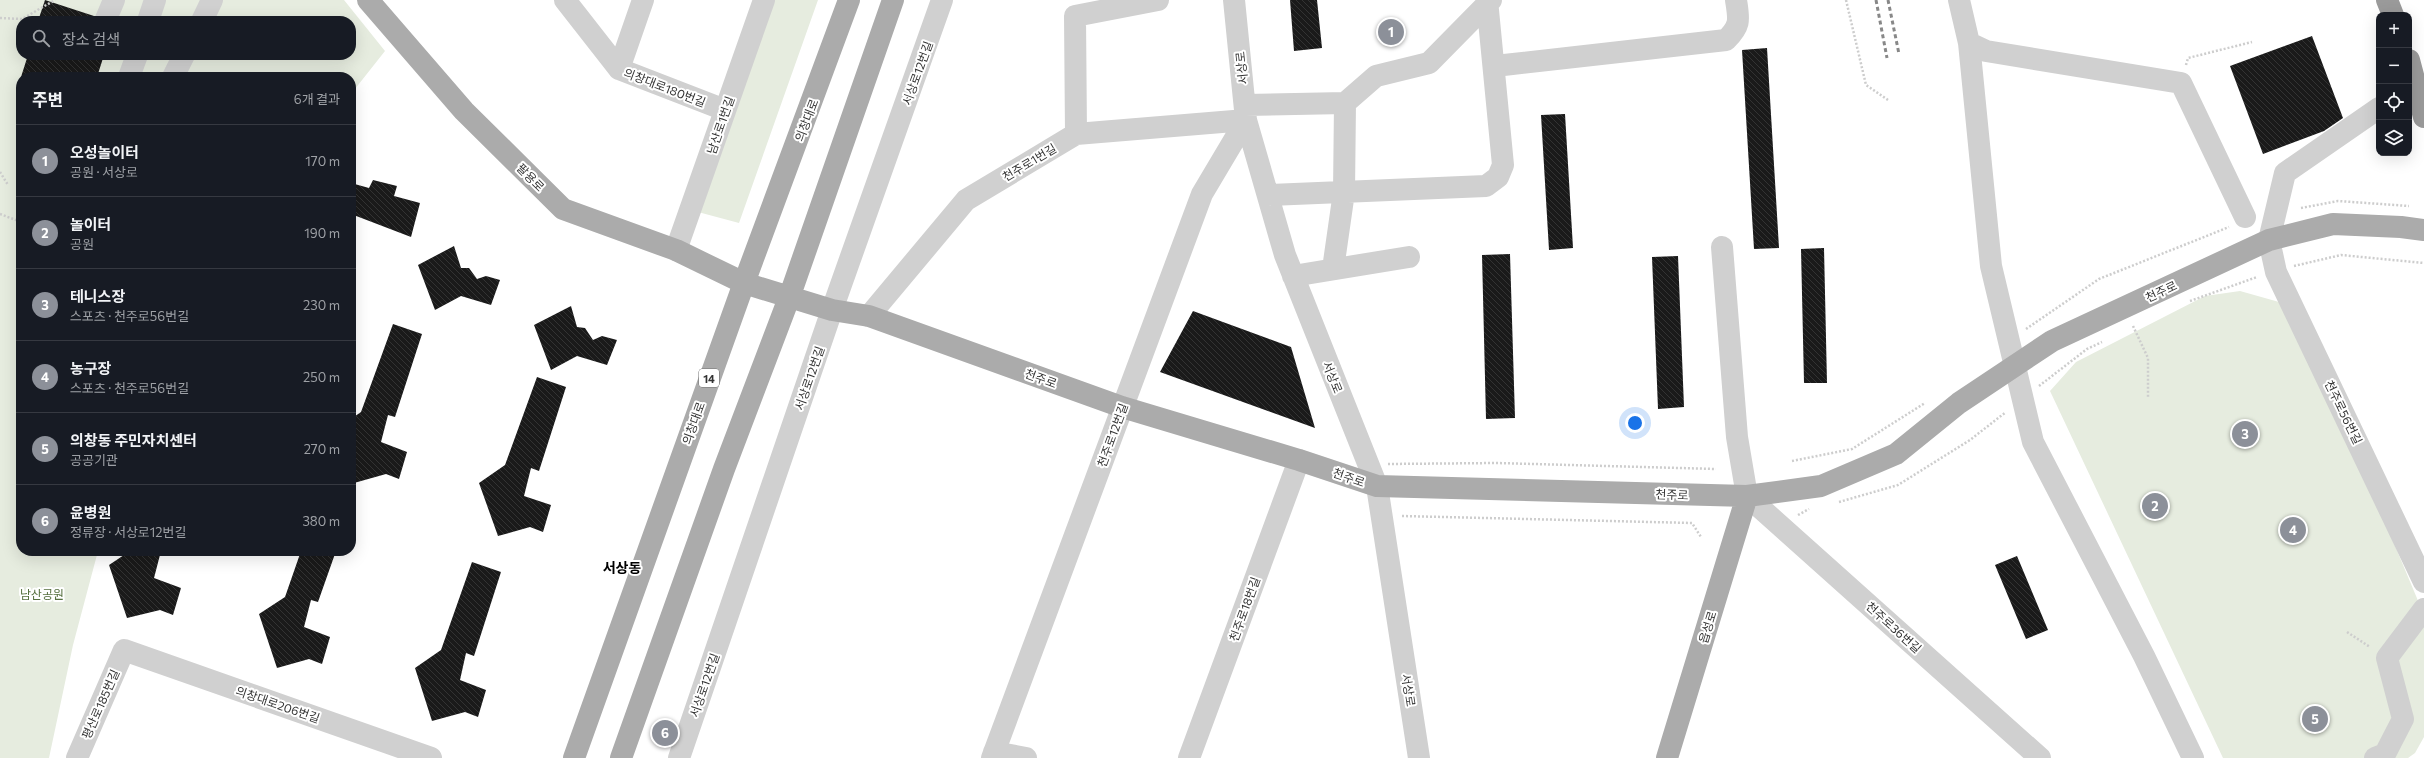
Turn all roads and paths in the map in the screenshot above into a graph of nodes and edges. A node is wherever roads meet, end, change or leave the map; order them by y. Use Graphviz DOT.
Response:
graph roads {
  1 [pos="55,0"];
  2 [pos="155,0"];
  3 [pos="212,0"];
  4 [pos="368,0"];
  5 [pos="565,0"];
  6 [pos="643,0"];
  7 [pos="764,0"];
  8 [pos="849,0"];
  9 [pos="893,0"];
  10 [pos="942,0"];
  11 [pos="1158,0"];
  12 [pos="1234,0"];
  13 [pos="1736,0"];
  14 [pos="1846,0"];
  15 [pos="1959,0"];
  16 [pos="2386,0"];
  17 [pos="1488,1"];
  18 [pos="2392,12"];
  19 [pos="27,16"];
  20 [pos="150,16"];
  21 [pos="204,16"];
  22 [pos="0,18"];
  23 [pos="16,19"];
  24 [pos="2252,42"];
  25 [pos="1969,43"];
  26 [pos="135,60"];
  27 [pos="182,60"];
  28 [pos="1495,66"];
  29 [pos="619,69"];
  30 [pos="2412,71"];
  31 [pos="132,72"];
  32 [pos="176,72"];
  33 [pos="2181,83"];
  34 [pos="2424,92"];
  35 [pos="2412,95"];
  36 [pos="1888,100"];
  37 [pos="1345,103"];
  38 [pos="725,110"];
  39 [pos="2376,110"];
  40 [pos="1246,112"];
  41 [pos="2424,117"];
  42 [pos="1076,134"];
  43 [pos="0,172"];
  44 [pos="8,185"];
  45 [pos="1344,192"];
  46 [pos="1268,195"];
  47 [pos="0,214"];
  48 [pos="16,220"];
  49 [pos="2237,222"];
  50 [pos="2424,230"];
  51 [pos="2269,240"];
  52 [pos="1722,247"];
  53 [pos="676,250"];
  54 [pos="1409,258"];
  55 [pos="2424,263"];
  56 [pos="1332,269"];
  57 [pos="2276,272"];
  58 [pos="1293,276"];
  59 [pos="744,283"];
  60 [pos="789,298"];
  61 [pos="2185,302"];
  62 [pos="832,310"];
  63 [pos="2047,314"];
  64 [pos="869,316"];
  65 [pos="2139,322"];
  66 [pos="2133,325"];
  67 [pos="2126,329"];
  68 [pos="2107,339"];
  69 [pos="2060,369"];
  70 [pos="2148,398"];
  71 [pos="1930,400"];
  72 [pos="1122,407"];
  73 [pos="1970,440"];
  74 [pos="1299,460"];
  75 [pos="1792,461"];
  76 [pos="1368,464"];
  77 [pos="1716,470"];
  78 [pos="1377,486"];
  79 [pos="1747,496"];
  80 [pos="1833,503"];
  81 [pos="1814,508"];
  82 [pos="1808,509"];
  83 [pos="1381,515"];
  84 [pos="1701,537"];
  85 [pos="2424,582"];
  86 [pos="2424,609"];
  87 [pos="2347,632"];
  88 [pos="124,650"];
  89 [pos="2387,658"];
  90 [pos="993,755"];
  91 [pos="80,757"];
  92 [pos="431,758"];
  93 [pos="574,758"];
  94 [pos="621,758"];
  95 [pos="679,758"];
  96 [pos="1026,758"];
  97 [pos="1189,758"];
  98 [pos="1419,758"];
  99 [pos="1667,758"];
  100 [pos="2040,758"];
  101 [pos="2193,758"];
  102 [pos="2375,758"];
  1 -- 19 [label="path"];
  2 -- 20 [label="street"];
  3 -- 21 [label="street"];
  4 -- 53 [label="main road, 팔용로"];
  5 -- 29 [label="street, 의창대로180번길"];
  6 -- 29 [label="street"];
  7 -- 38 [label="street, 남산로1번길"];
  8 -- 59 [label="main road, 의창대로 / 14"];
  9 -- 60 [label="main road"];
  10 -- 62 [label="street, 서상로12번길"];
  11 -- 42 [label="street"];
  12 -- 40 [label="street, 서상로"];
  13 -- 28 [label="street"];
  14 -- 36 [label="path"];
  15 -- 25 [label="street"];
  16 -- 18 [label="highway"];
  17 -- 28 [label="street"];
  17 -- 37 [label="street"];
  22 -- 23 [label="path"];
  24 -- 33 [label="path"];
  25 -- 33 [label="street"];
  25 -- 101 [label="street"];
  26 -- 31 [label="street"];
  27 -- 32 [label="street"];
  28 -- 45 [label="street"];
  29 -- 38 [label="street, 의창대로180번길"];
  30 -- 41 [label="highway"];
  33 -- 49 [label="street"];
  34 -- 35 [label="street"];
  37 -- 40 [label="street, 천주로1번길"];
  37 -- 45 [label="street"];
  38 -- 53 [label="street, 남산로1번길"];
  39 -- 51 [label="street"];
  40 -- 42 [label="street, 천주로1번길"];
  40 -- 46 [label="street, 서상로"];
  40 -- 72 [label="street, 천주로12번길"];
  42 -- 64 [label="street, 천주로1번길"];
  43 -- 44 [label="path"];
  45 -- 46 [label="street"];
  45 -- 56 [label="street"];
  46 -- 58 [label="street, 서상로"];
  47 -- 48 [label="path"];
  49 -- 63 [label="path"];
  50 -- 51 [label="main road, 천주로"];
  51 -- 57 [label="street, 천주로56번길"];
  51 -- 79 [label="main road, 천주로"];
  52 -- 79 [label="street"];
  53 -- 59 [label="main road, 팔용로"];
  54 -- 56 [label="street"];
  55 -- 57 [label="path"];
  56 -- 58 [label="street"];
  57 -- 61 [label="path"];
  57 -- 85 [label="street, 천주로56번길"];
  58 -- 76 [label="street, 서상로"];
  59 -- 60 [label="main road, 천주로"];
  59 -- 93 [label="main road, 의창대로 / 14"];
  60 -- 62 [label="main road, 천주로"];
  60 -- 94 [label="main road"];
  62 -- 64 [label="main road, 천주로"];
  62 -- 95 [label="street, 서상로12번길"];
  64 -- 72 [label="main road, 천주로"];
  65 -- 66 [label="path"];
  66 -- 67 [label="path"];
  66 -- 70 [label="path"];
  68 -- 69 [label="path"];
  71 -- 75 [label="path"];
  72 -- 74 [label="main road, 천주로"];
  72 -- 90 [label="street, 천주로12번길"];
  73 -- 80 [label="path"];
  74 -- 78 [label="main road, 천주로"];
  74 -- 97 [label="street, 천주로18번길"];
  76 -- 77 [label="path"];
  76 -- 78 [label="street, 서상로"];
  78 -- 79 [label="main road, 천주로"];
  78 -- 83 [label="street, 서상로"];
  79 -- 99 [label="main road, 읍성로"];
  79 -- 100 [label="street, 천주로36번길"];
  81 -- 82 [label="path"];
  83 -- 84 [label="path"];
  83 -- 98 [label="street, 서상로"];
  86 -- 89 [label="street"];
  87 -- 89 [label="path"];
  88 -- 91 [label="street, 평산로185번길"];
  88 -- 92 [label="street, 의창대로206번길"];
  89 -- 102 [label="street"];
  90 -- 96 [label="street"];
}
